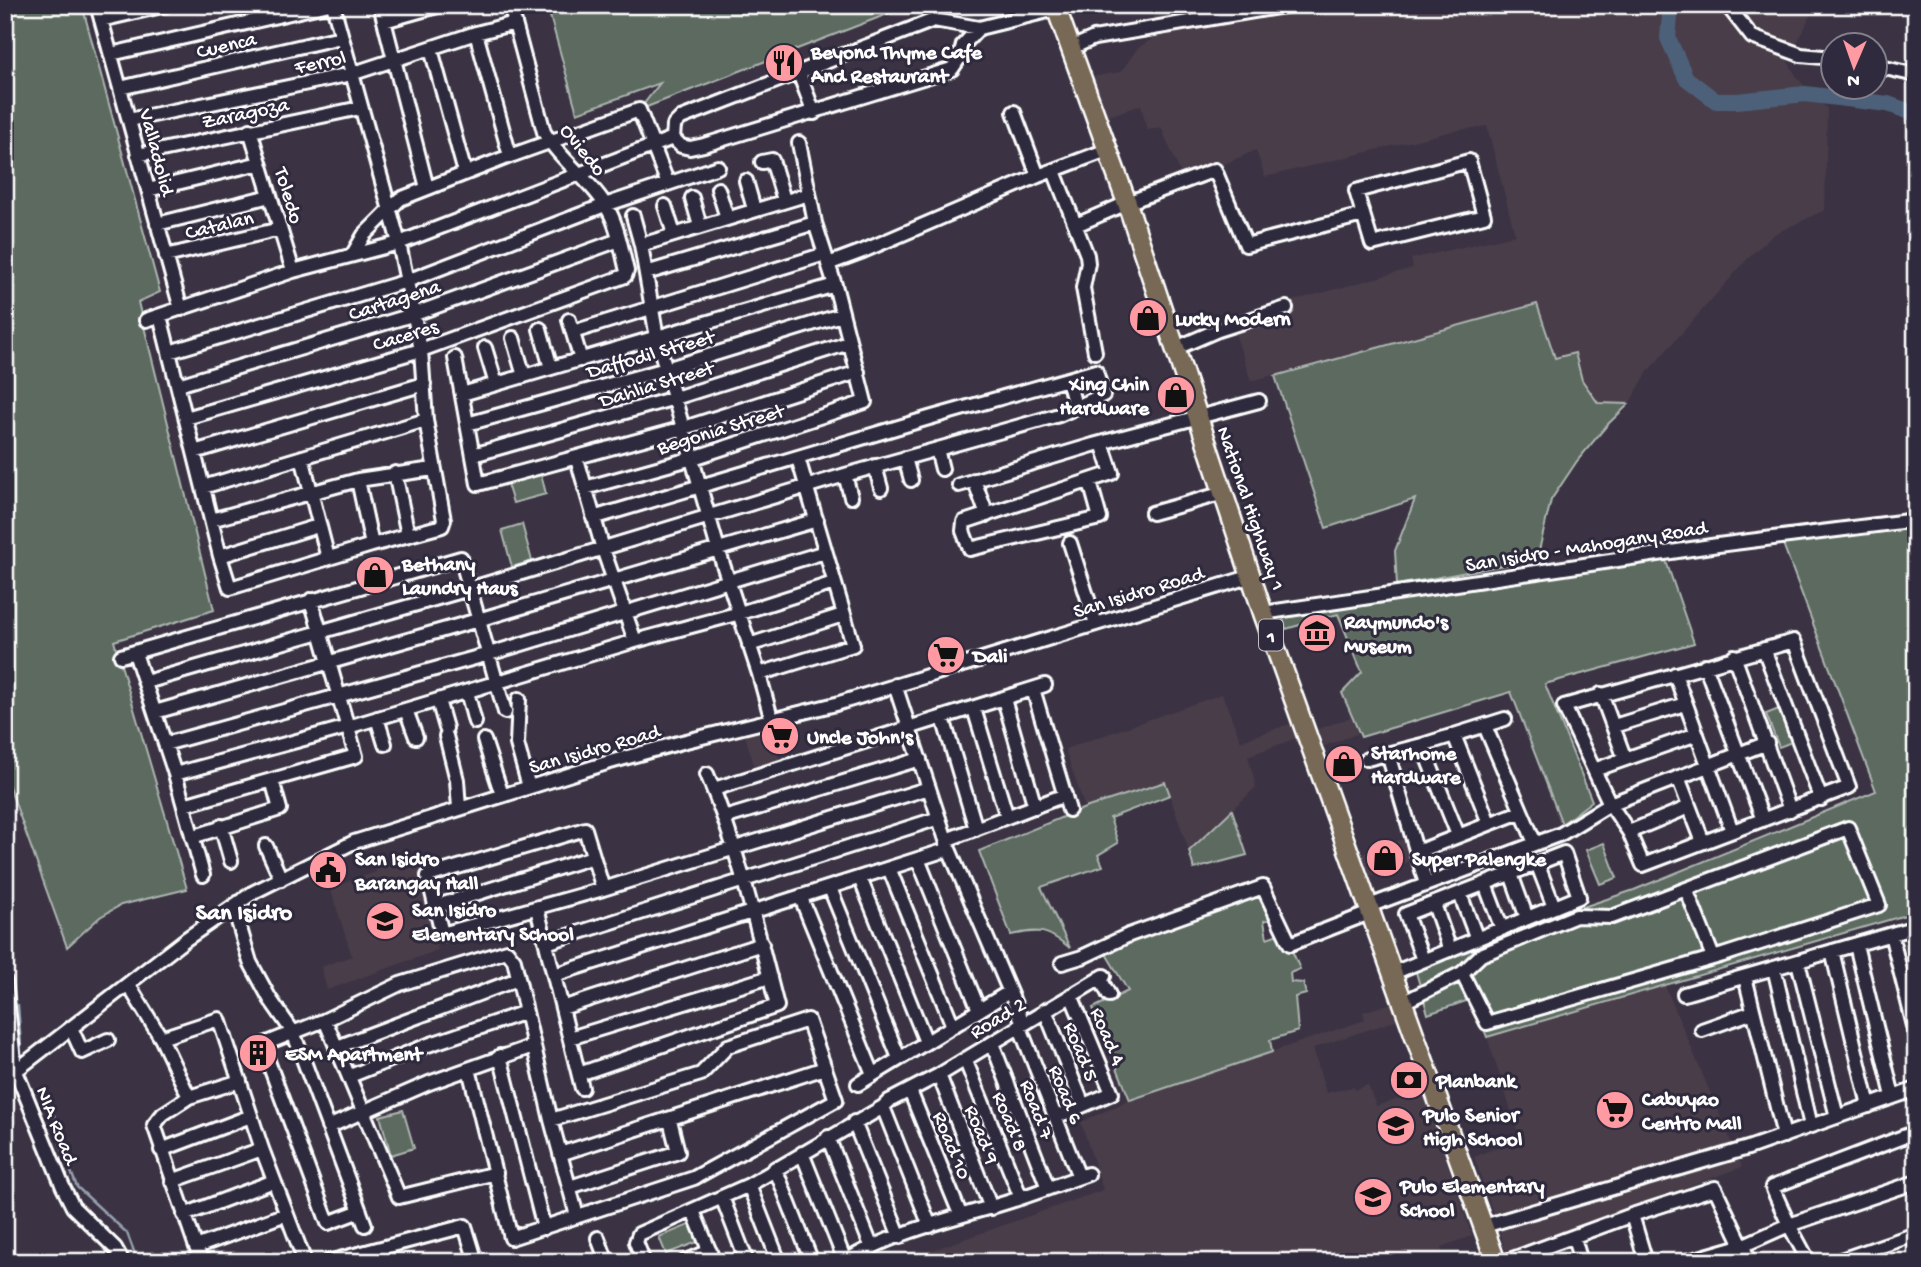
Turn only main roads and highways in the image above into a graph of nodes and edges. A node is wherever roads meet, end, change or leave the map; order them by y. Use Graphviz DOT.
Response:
graph roads {
  1 [pos="1056,7"];
  2 [pos="1496,1262"];
  1 -- 2 [label="highway, National Highway 1 / 1"];
}
